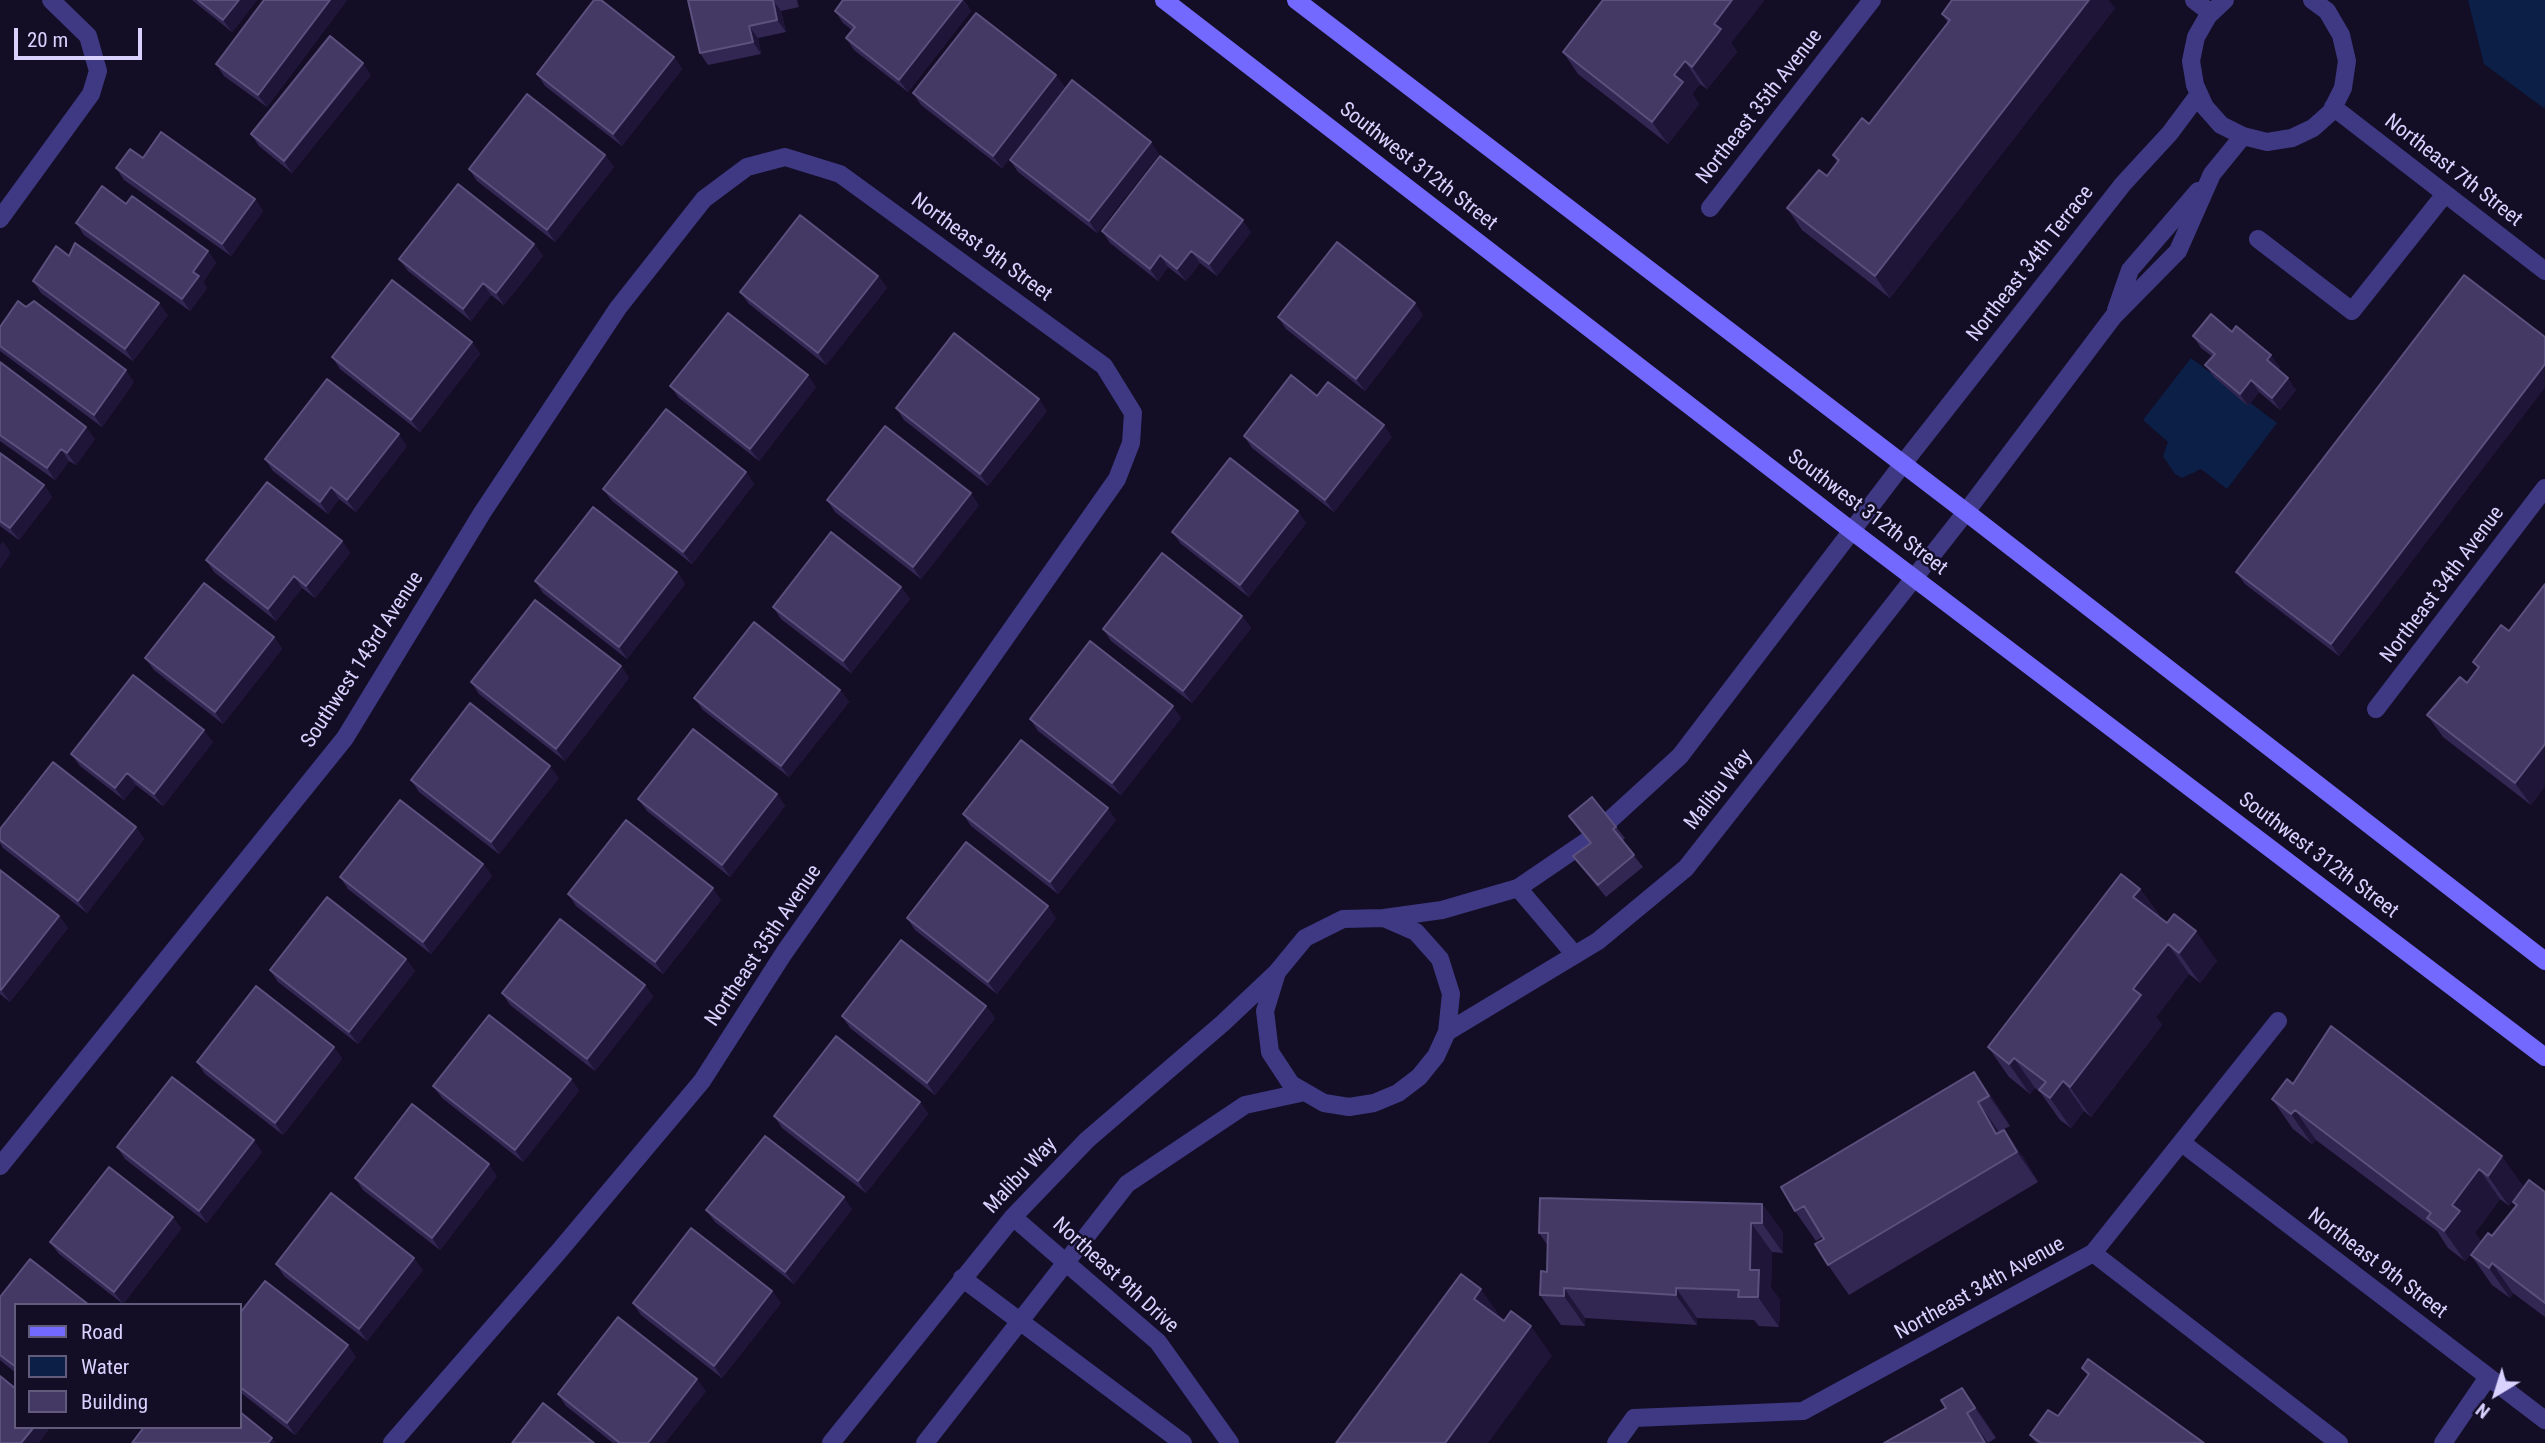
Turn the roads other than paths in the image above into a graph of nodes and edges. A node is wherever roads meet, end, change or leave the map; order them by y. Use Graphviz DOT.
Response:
graph roads {
  1 [pos="51,0"];
  2 [pos="1164,0"];
  3 [pos="1296,0"];
  4 [pos="1872,0"];
  5 [pos="2194,0"];
  6 [pos="2225,0"];
  7 [pos="2312,0"];
  8 [pos="2211,13"];
  9 [pos="2199,94"];
  10 [pos="2333,107"];
  11 [pos="2243,136"];
  12 [pos="747,167"];
  13 [pos="2445,194"];
  14 [pos="1710,208"];
  15 [pos="0,219"];
  16 [pos="2258,239"];
  17 [pos="2545,271"];
  18 [pos="1131,443"];
  19 [pos="1902,465"];
  20 [pos="2545,488"];
  21 [pos="1966,512"];
  22 [pos="1852,531"];
  23 [pos="1914,578"];
  24 [pos="2376,709"];
  25 [pos="1518,888"];
  26 [pos="1384,918"];
  27 [pos="1575,955"];
  28 [pos="2545,961"];
  29 [pos="1277,972"];
  30 [pos="2278,1021"];
  31 [pos="1447,1032"];
  32 [pos="2545,1057"];
  33 [pos="1305,1092"];
  34 [pos="2182,1143"];
  35 [pos="0,1166"];
  36 [pos="1013,1217"];
  37 [pos="2093,1253"];
  38 [pos="1065,1261"];
  39 [pos="962,1278"];
  40 [pos="1017,1321"];
  41 [pos="2488,1377"];
  42 [pos="2545,1420"];
  43 [pos="392,1443"];
  44 [pos="831,1443"];
  45 [pos="925,1443"];
  46 [pos="1183,1443"];
  47 [pos="1230,1443"];
  48 [pos="1616,1443"];
  49 [pos="2339,1443"];
  50 [pos="2443,1443"];
  1 -- 15 [label="street"];
  2 -- 22 [label="main road, Southwest 312th Street"];
  3 -- 19 [label="main road"];
  4 -- 14 [label="street, Northeast 35th Avenue"];
  5 -- 8 [label="street"];
  6 -- 8 [label="street"];
  7 -- 10 [label="street"];
  8 -- 9 [label="street"];
  9 -- 11 [label="street"];
  9 -- 19 [label="street, Northeast 34th Terrace"];
  10 -- 11 [label="street"];
  10 -- 13 [label="street, Northeast 7th Street"];
  11 -- 21 [label="street"];
  12 -- 18 [label="street, Northeast 9th Street"];
  12 -- 35 [label="street, Southwest 143rd Avenue"];
  13 -- 16 [label="street"];
  13 -- 17 [label="street, Northeast 7th Street"];
  18 -- 43 [label="street, Northeast 35th Avenue"];
  19 -- 21 [label="main road"];
  19 -- 22 [label="street, Malibu Way"];
  20 -- 24 [label="street, Northeast 34th Avenue"];
  21 -- 23 [label="street, Malibu Way"];
  21 -- 28 [label="main road"];
  22 -- 23 [label="main road, Southwest 312th Street"];
  22 -- 25 [label="street, Malibu Way"];
  23 -- 27 [label="street, Malibu Way"];
  23 -- 32 [label="main road, Southwest 312th Street"];
  25 -- 26 [label="street, Malibu Way"];
  25 -- 27 [label="street"];
  26 -- 29 [label="street, Malibu Way"];
  26 -- 31 [label="street, Malibu Way"];
  27 -- 31 [label="street, Malibu Way"];
  29 -- 33 [label="street, Malibu Way"];
  29 -- 36 [label="street, Malibu Way"];
  30 -- 34 [label="street, Northeast 34th Avenue"];
  31 -- 33 [label="street, Malibu Way"];
  33 -- 38 [label="street"];
  34 -- 37 [label="street, Northeast 34th Avenue"];
  34 -- 41 [label="street, Northeast 9th Street"];
  36 -- 38 [label="street, Northeast 9th Drive"];
  36 -- 39 [label="street, Malibu Way"];
  37 -- 48 [label="street, Northeast 34th Avenue"];
  37 -- 49 [label="street"];
  38 -- 40 [label="street"];
  38 -- 47 [label="street, Northeast 9th Drive"];
  39 -- 40 [label="street"];
  39 -- 44 [label="street, Malibu Way"];
  40 -- 45 [label="street"];
  40 -- 46 [label="street"];
  41 -- 42 [label="street, Northeast 9th Street"];
  41 -- 50 [label="street"];
}
